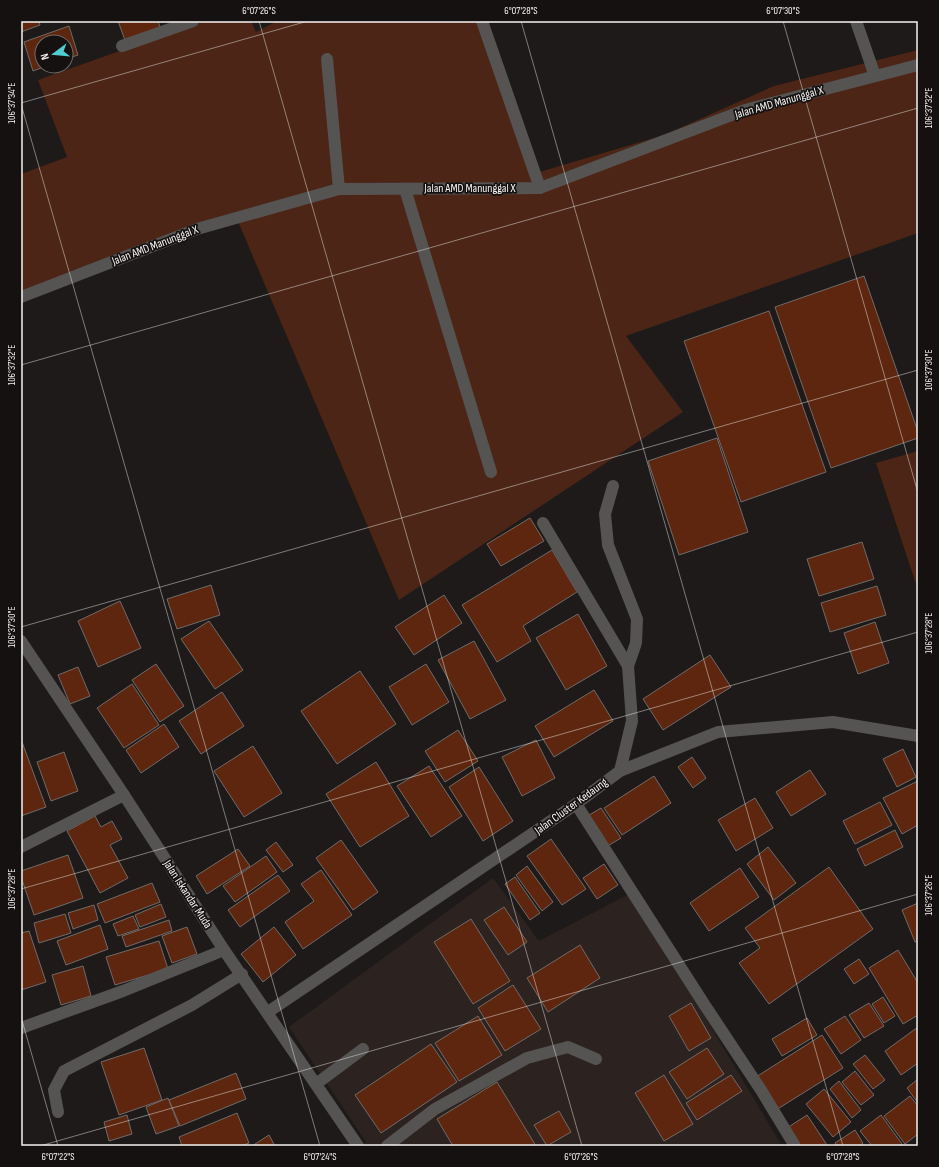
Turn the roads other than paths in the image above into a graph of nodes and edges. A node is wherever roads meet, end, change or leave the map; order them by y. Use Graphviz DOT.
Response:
graph roads {
  1 [pos="193,21"];
  2 [pos="482,21"];
  3 [pos="856,21"];
  4 [pos="122,46"];
  5 [pos="327,59"];
  6 [pos="918,65"];
  7 [pos="875,76"];
  8 [pos="540,188"];
  9 [pos="339,189"];
  10 [pos="405,189"];
  11 [pos="21,297"];
  12 [pos="490,472"];
  13 [pos="613,486"];
  14 [pos="543,523"];
  15 [pos="22,643"];
  16 [pos="628,666"];
  17 [pos="918,736"];
  18 [pos="620,771"];
  19 [pos="124,795"];
  20 [pos="576,804"];
  21 [pos="21,847"];
  22 [pos="224,950"];
  23 [pos="242,974"];
  24 [pos="268,1012"];
  25 [pos="21,1028"];
  26 [pos="363,1049"];
  27 [pos="596,1059"];
  28 [pos="316,1084"];
  29 [pos="58,1112"];
  30 [pos="358,1146"];
  31 [pos="387,1146"];
  32 [pos="795,1146"];
  1 -- 4 [label="street"];
  2 -- 8 [label="street"];
  3 -- 7 [label="street"];
  5 -- 9 [label="street"];
  6 -- 7 [label="street, Jalan AMD Manunggal X"];
  7 -- 8 [label="street, Jalan AMD Manunggal X"];
  8 -- 10 [label="street, Jalan AMD Manunggal X"];
  9 -- 10 [label="street, Jalan AMD Manunggal X"];
  9 -- 11 [label="street, Jalan AMD Manunggal X"];
  10 -- 12 [label="street"];
  13 -- 16 [label="street"];
  14 -- 16 [label="street"];
  15 -- 19 [label="street, Jalan Iskandar Muda"];
  16 -- 18 [label="street"];
  17 -- 18 [label="street, Jalan Cluster Kedaung"];
  18 -- 20 [label="street, Jalan Cluster Kedaung"];
  19 -- 21 [label="street"];
  19 -- 22 [label="street, Jalan Iskandar Muda"];
  20 -- 24 [label="street, Jalan Cluster Kedaung"];
  20 -- 32 [label="street"];
  22 -- 23 [label="street, Jalan Iskandar Muda"];
  22 -- 25 [label="street"];
  23 -- 24 [label="street, Jalan Iskandar Muda"];
  23 -- 29 [label="street"];
  24 -- 28 [label="street, Jalan Iskandar Muda"];
  26 -- 28 [label="street"];
  27 -- 31 [label="street"];
  28 -- 30 [label="street, Jalan Iskandar Muda"];
}
